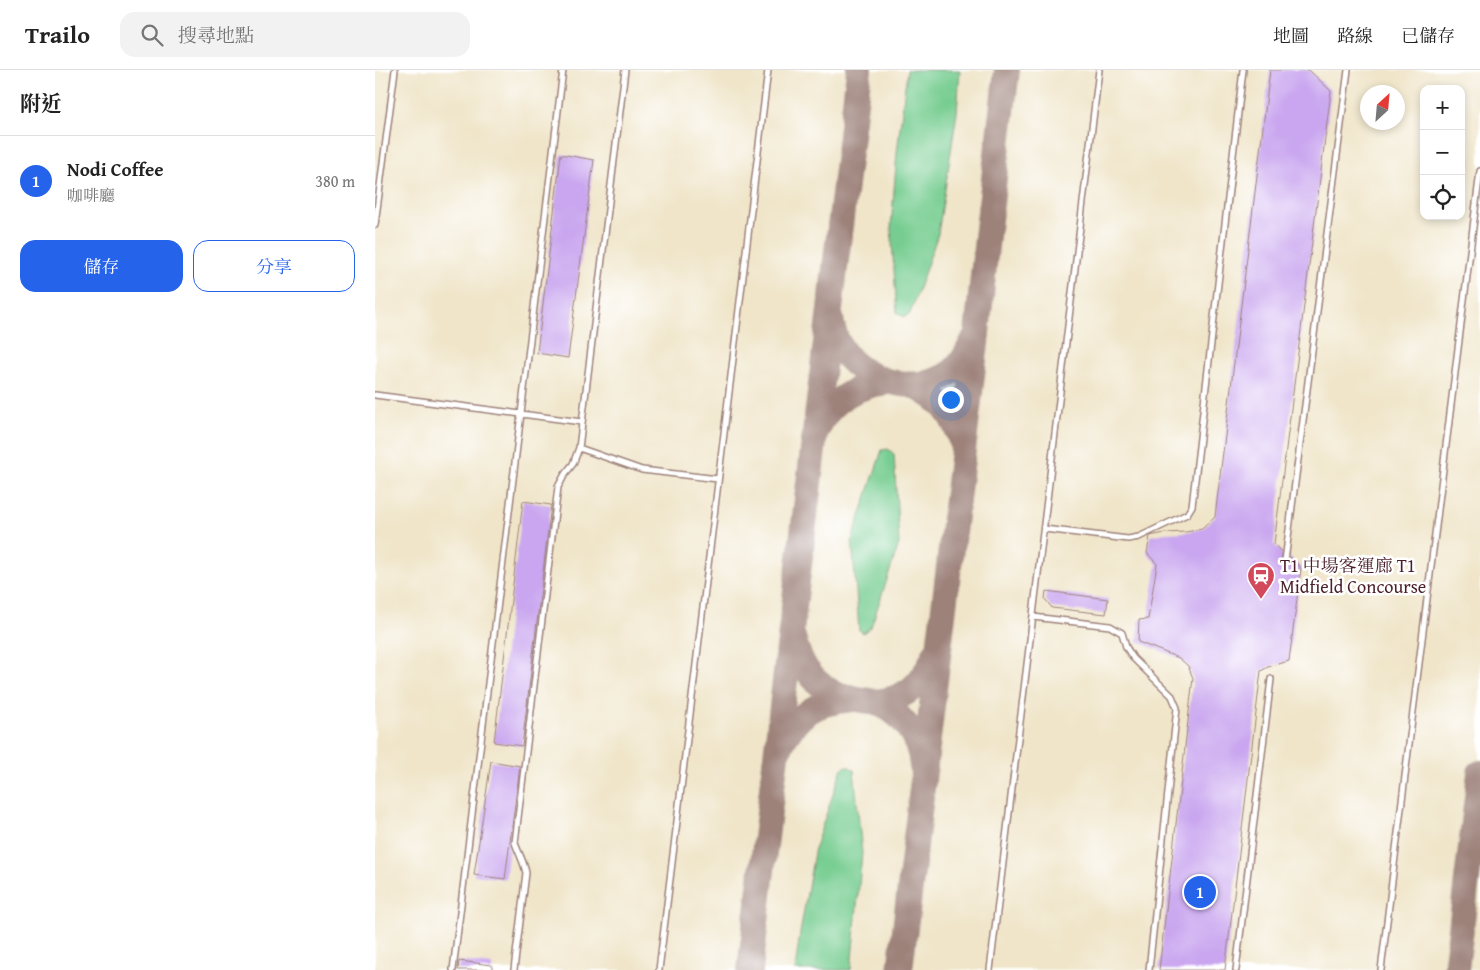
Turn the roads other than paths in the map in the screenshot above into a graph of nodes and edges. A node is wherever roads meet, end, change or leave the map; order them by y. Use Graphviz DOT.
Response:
graph roads {
  1 [pos="395,70"];
  2 [pos="563,70"];
  3 [pos="625,70"];
  4 [pos="768,70"];
  5 [pos="1099,70"];
  6 [pos="1243,70"];
  7 [pos="1348,70"];
  8 [pos="1480,171"];
  9 [pos="375,225"];
  10 [pos="375,395"];
  11 [pos="521,414"];
  12 [pos="583,422"];
  13 [pos="579,448"];
  14 [pos="719,479"];
  15 [pos="1044,529"];
  16 [pos="1285,561"];
  17 [pos="1033,617"];
  18 [pos="1271,679"];
  19 [pos="453,970"];
  20 [pos="515,970"];
  21 [pos="659,970"];
  22 [pos="990,970"];
  23 [pos="1149,970"];
  24 [pos="1236,970"];
  25 [pos="1381,970"];
  1 -- 9 [label="lane"];
  2 -- 11 [label="lane"];
  3 -- 12 [label="lane"];
  4 -- 14 [label="lane"];
  5 -- 15 [label="lane"];
  6 -- 15 [label="lane"];
  7 -- 16 [label="lane"];
  8 -- 25 [label="lane"];
  10 -- 11 [label="lane"];
  11 -- 12 [label="lane"];
  11 -- 19 [label="lane"];
  12 -- 13 [label="lane"];
  13 -- 14 [label="lane"];
  13 -- 20 [label="lane"];
  14 -- 21 [label="lane"];
  15 -- 17 [label="lane"];
  17 -- 22 [label="lane"];
  17 -- 23 [label="lane"];
  18 -- 24 [label="lane"];
}
